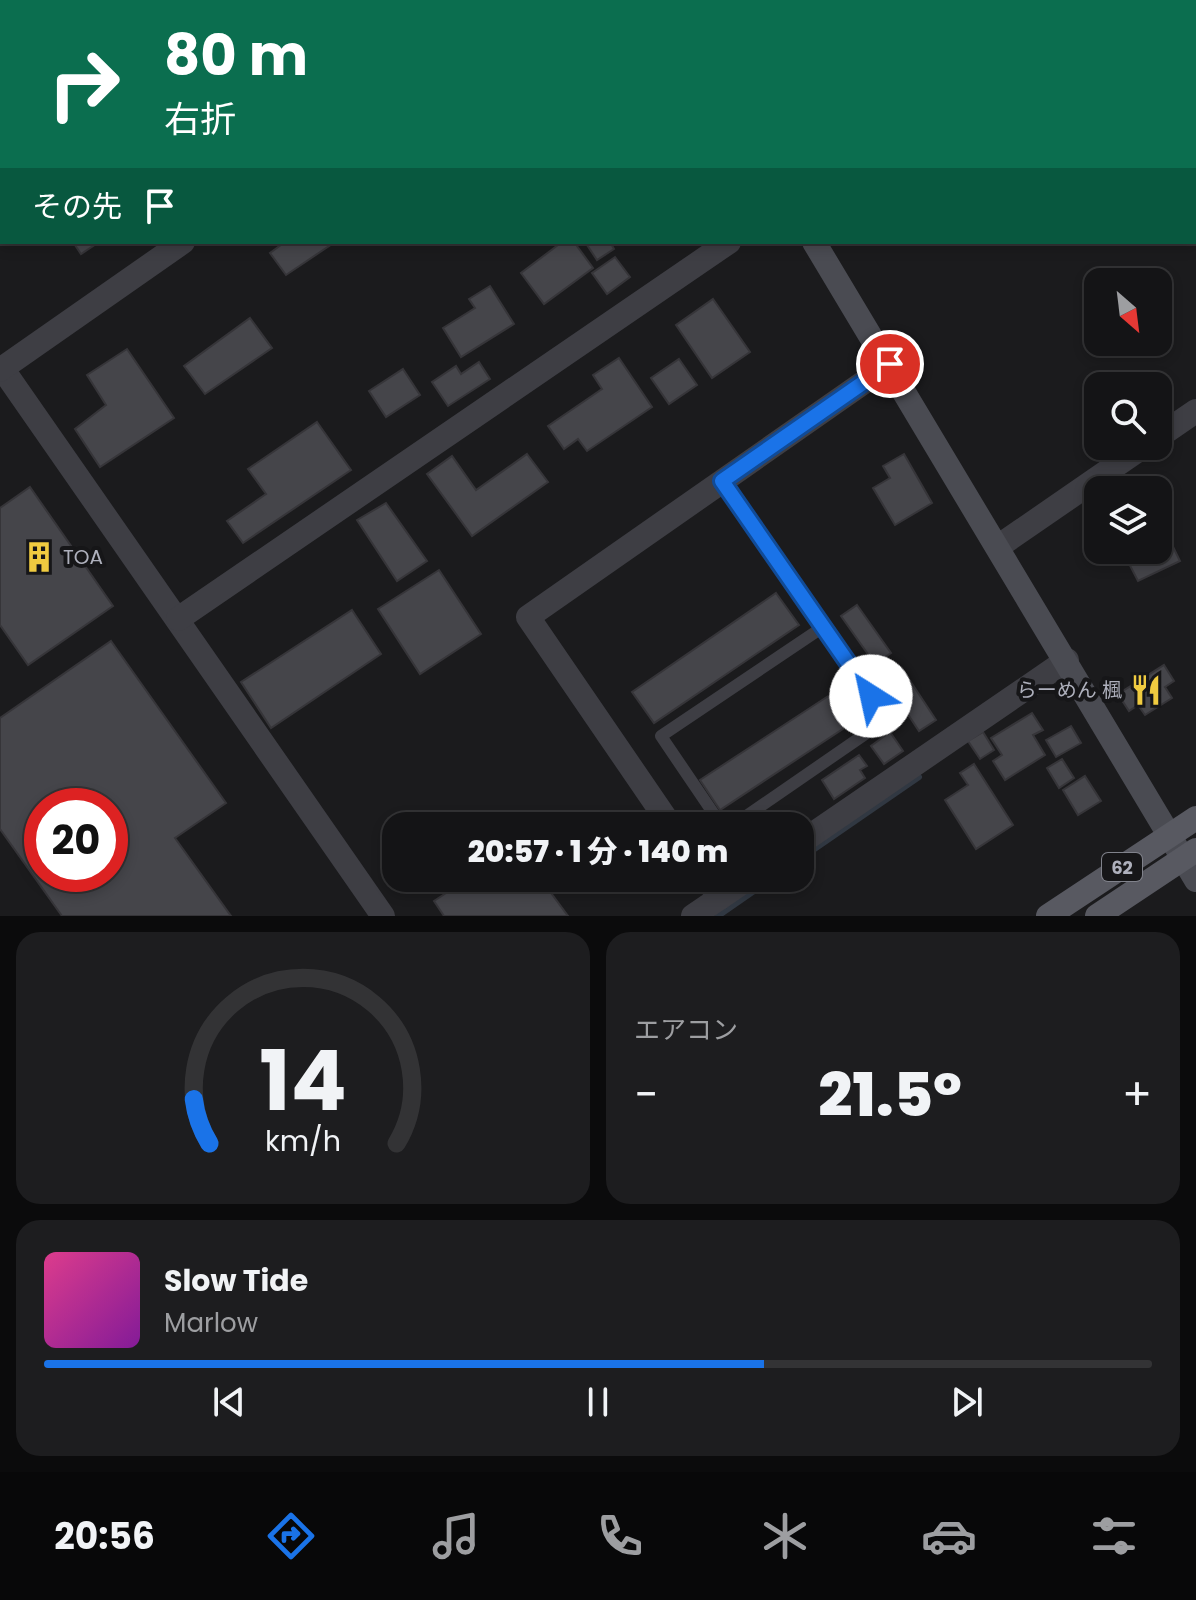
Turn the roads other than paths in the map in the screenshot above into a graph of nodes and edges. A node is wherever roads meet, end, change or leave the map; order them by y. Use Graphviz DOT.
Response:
graph roads {
  1 [pos="180,244"];
  2 [pos="726,244"];
  3 [pos="815,244"];
  4 [pos="890,364"];
  5 [pos="1,369"];
  6 [pos="1196,411"];
  7 [pos="1172,427"];
  8 [pos="1124,460"];
  9 [pos="722,481"];
  10 [pos="999,546"];
  11 [pos="178,619"];
  12 [pos="823,627"];
  13 [pos="1067,660"];
  14 [pos="661,812"];
  15 [pos="713,812"];
  16 [pos="752,812"];
  17 [pos="1196,818"];
  18 [pos="814,833"];
  19 [pos="1171,834"];
  20 [pos="1190,854"];
  21 [pos="1196,880"];
  22 [pos="710,892"];
  23 [pos="383,916"];
  24 [pos="693,916"];
  25 [pos="1048,916"];
  26 [pos="1097,916"];
  1 -- 5 [label="street"];
  2 -- 11 [label="street"];
  3 -- 4 [label="street"];
  4 -- 9 [label="street"];
  4 -- 10 [label="street"];
  5 -- 11 [label="street"];
  6 -- 7 [label="street"];
  8 -- 10 [label="street"];
  9 -- 12 [label="lane"];
  9 -- 14 [label="street"];
  10 -- 13 [label="street"];
  11 -- 23 [label="street"];
  12 -- 15 [label="lane"];
  12 -- 16 [label="lane"];
  13 -- 18 [label="street"];
  13 -- 19 [label="street"];
  17 -- 19 [label="main road, 62"];
  19 -- 20 [label="street"];
  19 -- 25 [label="main road, 62"];
  20 -- 21 [label="street"];
  20 -- 26 [label="main road, 62"];
  22 -- 24 [label="street"];
}
